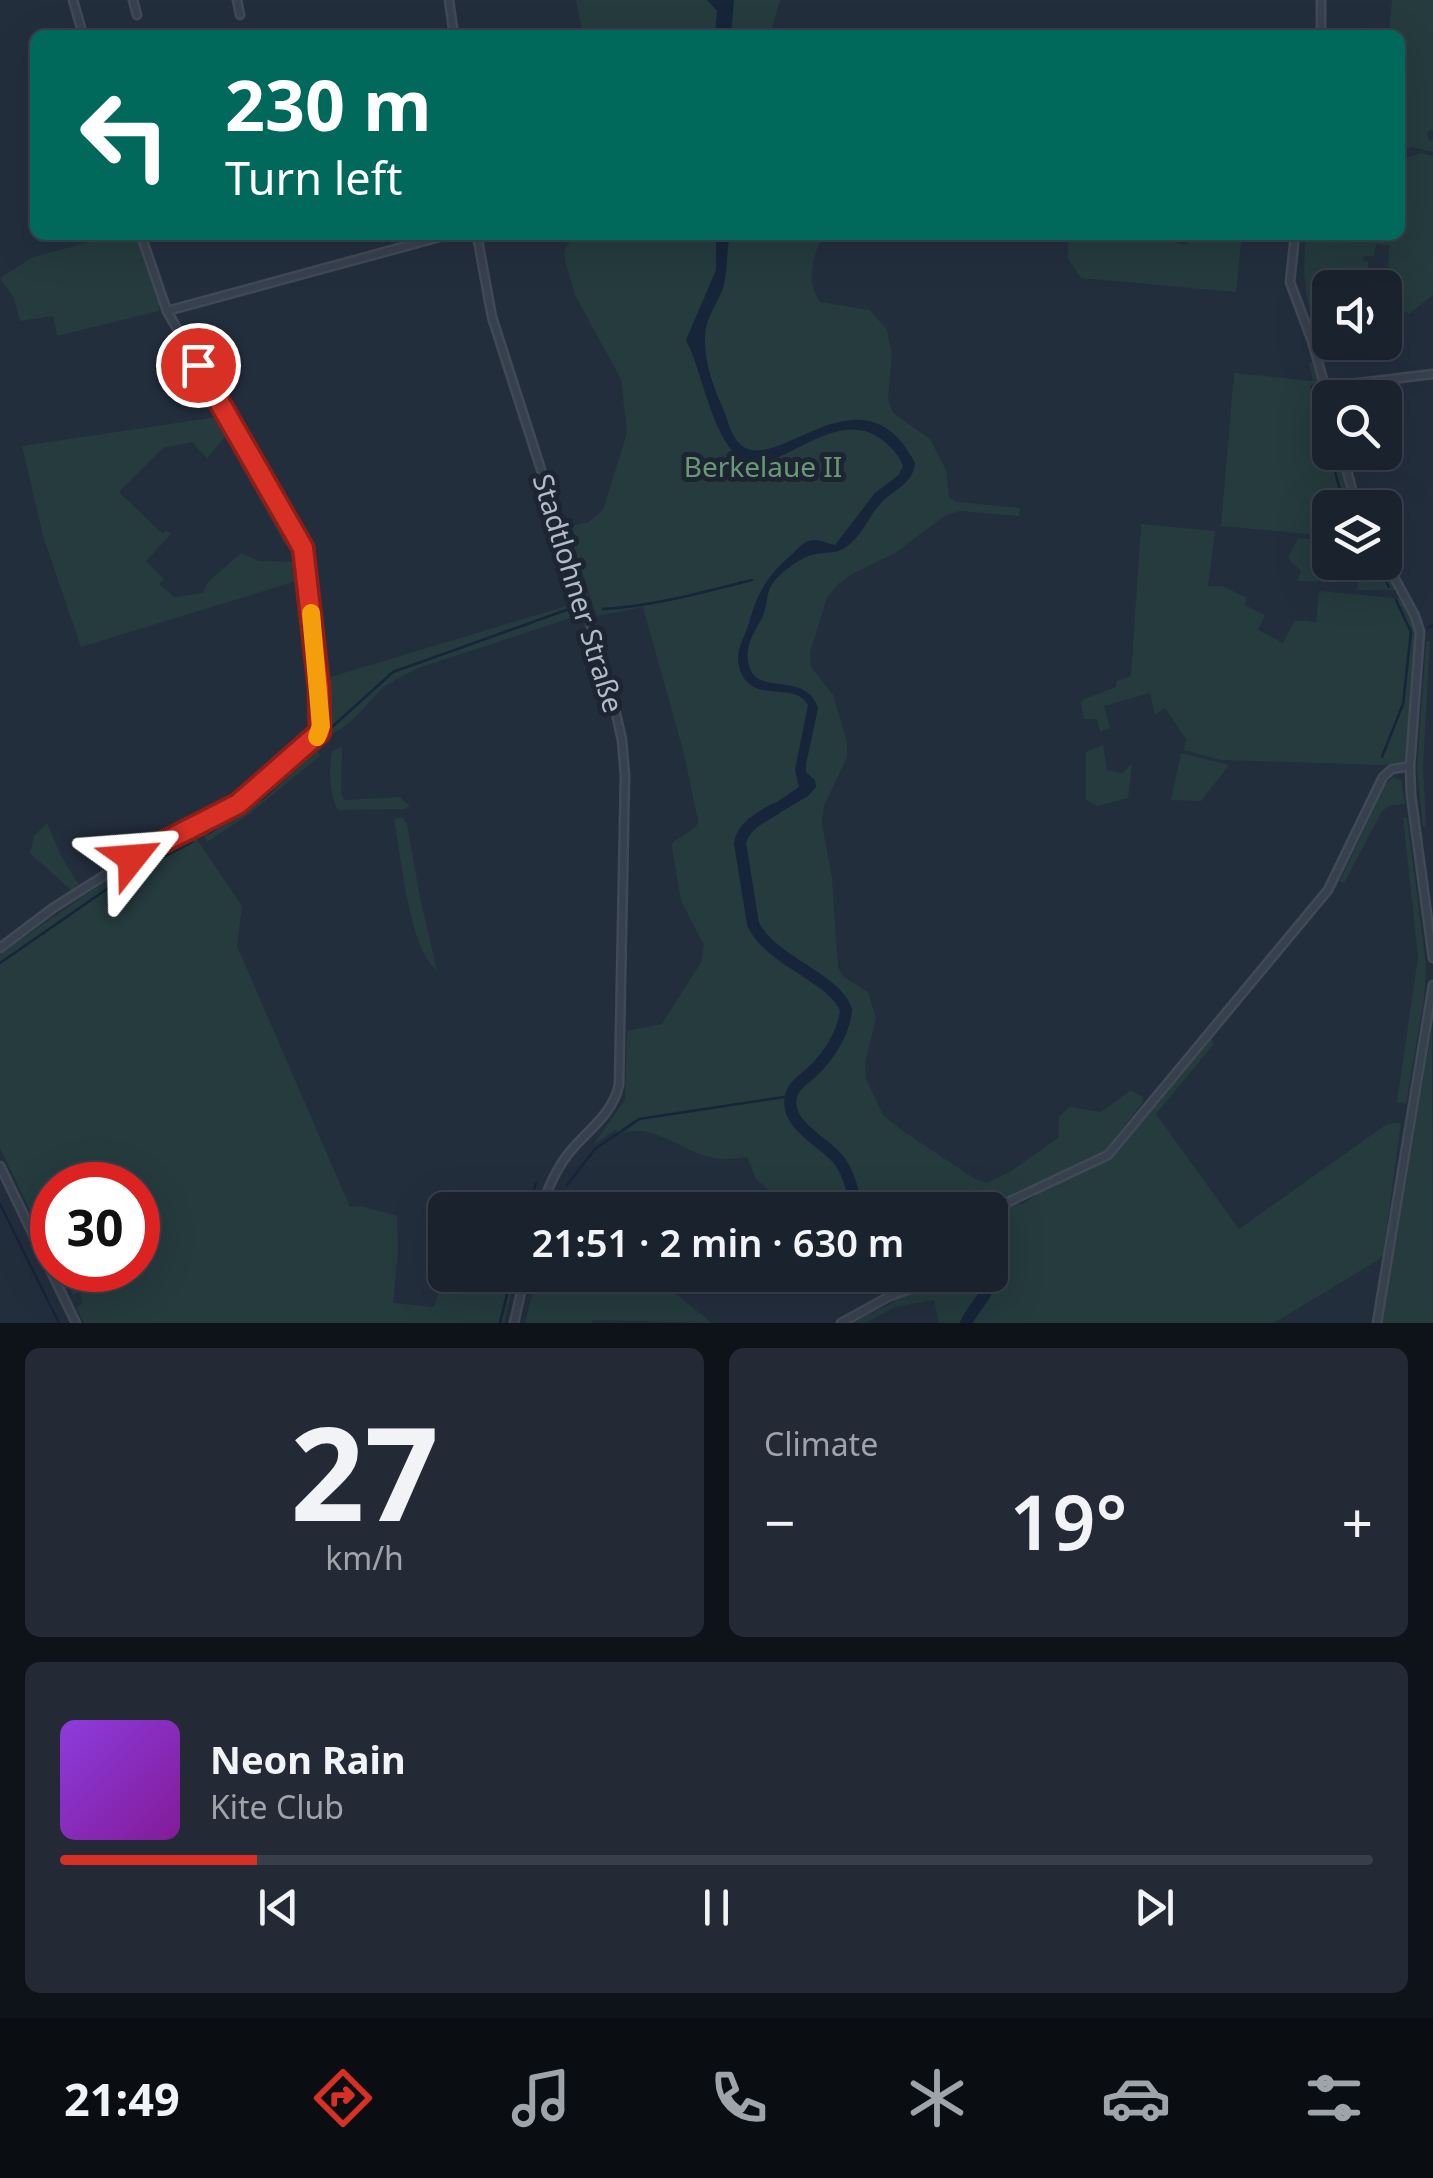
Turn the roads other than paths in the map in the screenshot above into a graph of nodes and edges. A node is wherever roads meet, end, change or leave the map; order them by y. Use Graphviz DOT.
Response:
graph roads {
  1 [pos="73,0"];
  2 [pos="133,0"];
  3 [pos="237,0"];
  4 [pos="449,0"];
  5 [pos="1321,0"];
  6 [pos="240,14"];
  7 [pos="136,16"];
  8 [pos="82,30"];
  9 [pos="453,30"];
  10 [pos="1321,30"];
  11 [pos="144,240"];
  12 [pos="429,240"];
  13 [pos="478,240"];
  14 [pos="1294,240"];
  15 [pos="167,312"];
  16 [pos="1433,374"];
  17 [pos="1324,380"];
  18 [pos="1384,380"];
  19 [pos="1396,580"];
  20 [pos="1410,766"];
  21 [pos="1432,927"];
  22 [pos="0,948"];
  23 [pos="1433,958"];
  24 [pos="1433,986"];
  25 [pos="0,1166"];
  26 [pos="549,1192"];
  27 [pos="1008,1202"];
  28 [pos="521,1292"];
  29 [pos="901,1292"];
  30 [pos="76,1323"];
  31 [pos="514,1323"];
  32 [pos="841,1323"];
  33 [pos="1377,1323"];
  1 -- 8 [label="street"];
  2 -- 7 [label="street"];
  3 -- 6 [label="street"];
  4 -- 9 [label="street"];
  5 -- 10 [label="street"];
  11 -- 15 [label="street"];
  12 -- 15 [label="street"];
  13 -- 26 [label="street, Stadtlohner Straße"];
  14 -- 17 [label="street"];
  15 -- 22 [label="street"];
  16 -- 18 [label="street"];
  19 -- 20 [label="street"];
  20 -- 21 [label="street"];
  20 -- 27 [label="street"];
  21 -- 23 [label="street"];
  24 -- 33 [label="street"];
  25 -- 30 [label="street"];
  28 -- 31 [label="street"];
  29 -- 32 [label="street"];
}
